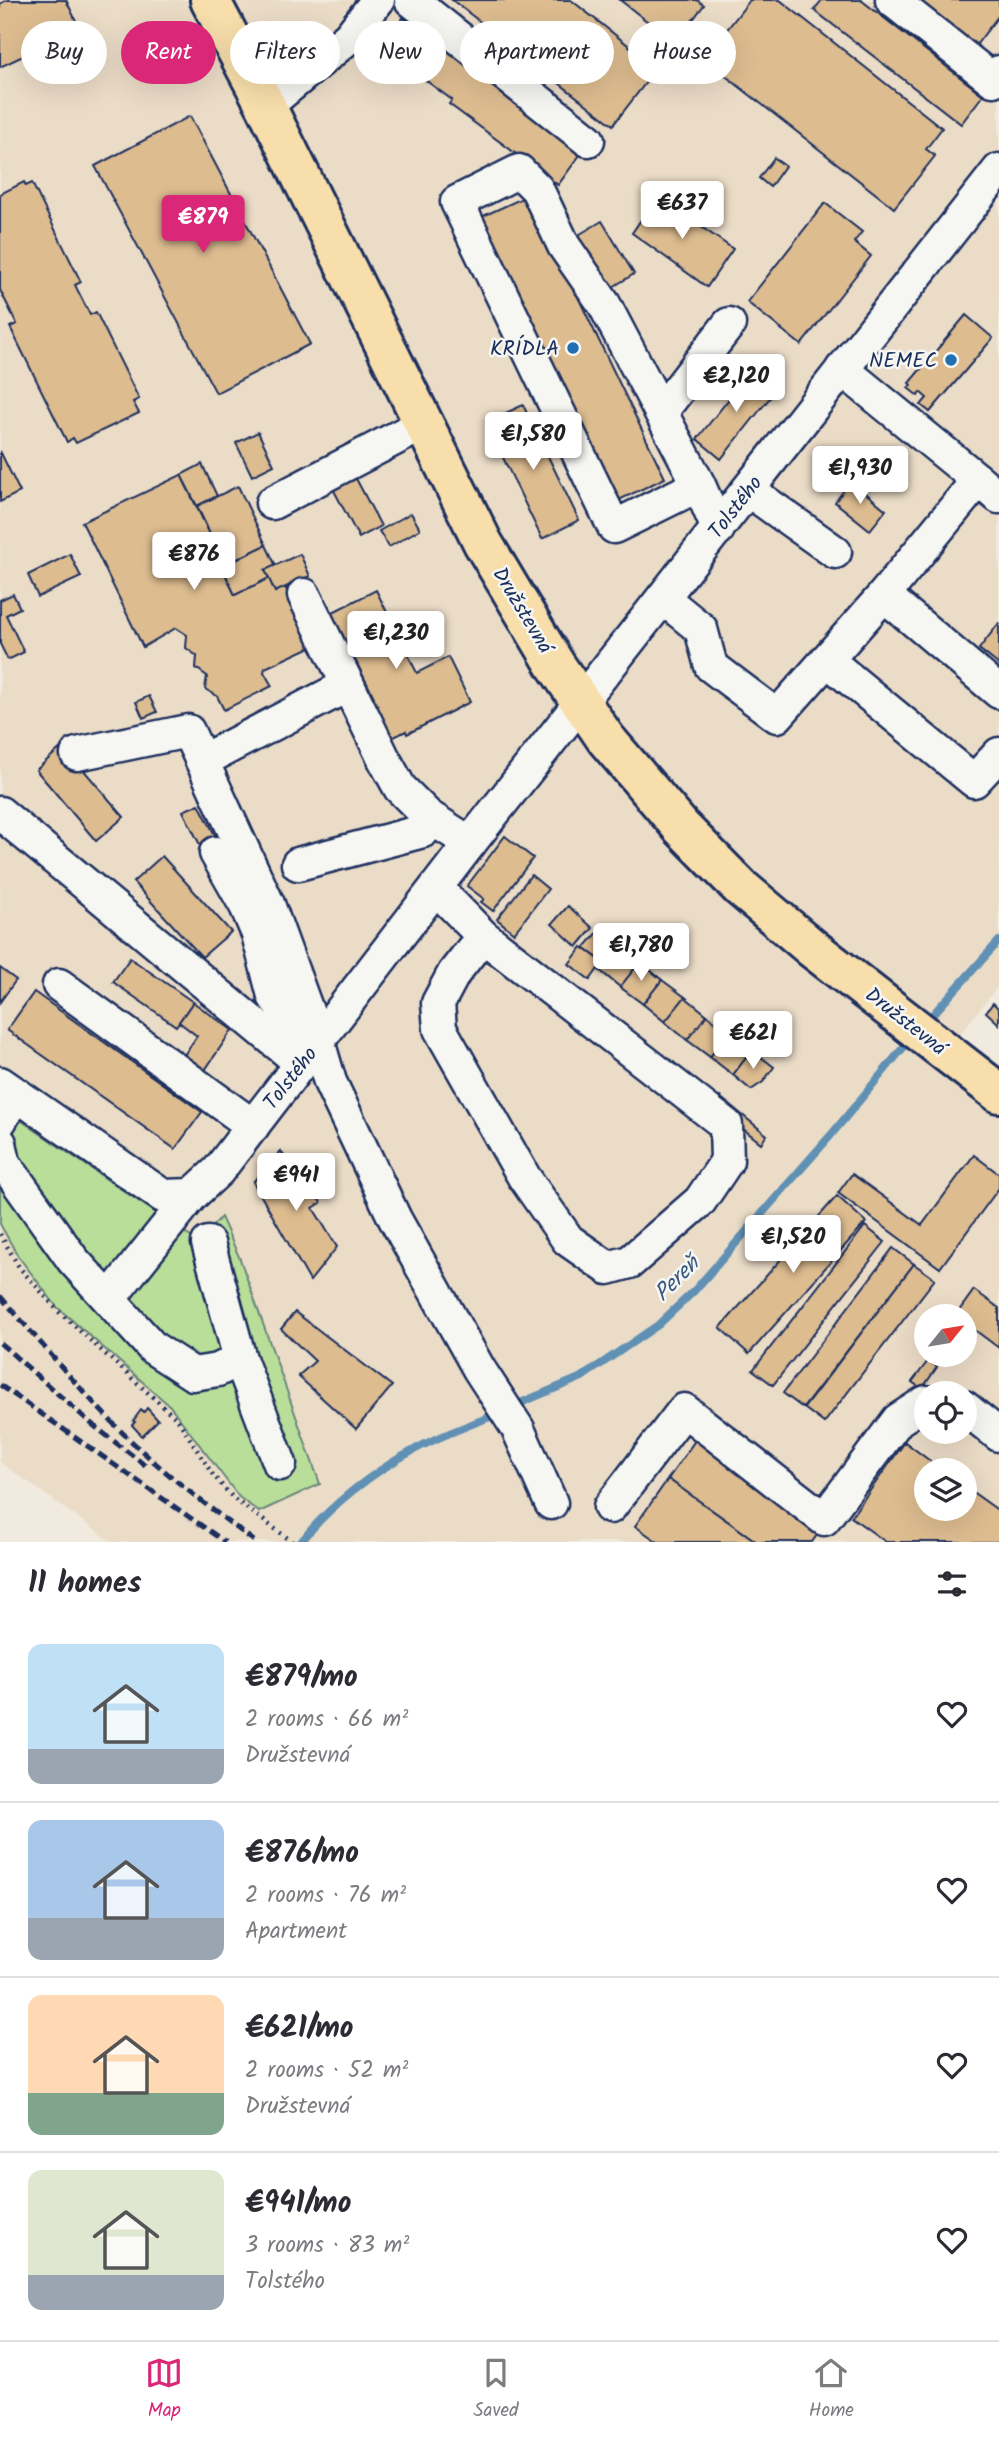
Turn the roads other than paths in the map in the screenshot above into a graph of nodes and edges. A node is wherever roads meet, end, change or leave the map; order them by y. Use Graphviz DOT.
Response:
graph roads {
  1 [pos="211,0"];
  2 [pos="378,0"];
  3 [pos="411,0"];
  4 [pos="892,0"];
  5 [pos="999,72"];
  6 [pos="266,106"];
  7 [pos="588,140"];
  8 [pos="999,170"];
  9 [pos="729,324"];
  10 [pos="842,369"];
  11 [pos="661,412"];
  12 [pos="423,424"];
  13 [pos="699,485"];
  14 [pos="989,488"];
  15 [pos="748,490"];
  16 [pos="272,503"];
  17 [pos="718,529"];
  18 [pos="835,552"];
  19 [pos="304,594"];
  20 [pos="884,594"];
  21 [pos="664,598"];
  22 [pos="827,660"];
  23 [pos="348,685"];
  24 [pos="999,692"];
  25 [pos="581,704"];
  26 [pos="77,754"];
  27 [pos="999,754"];
  28 [pos="202,761"];
  29 [pos="0,813"];
  30 [pos="428,816"];
  31 [pos="470,843"];
  32 [pos="216,853"];
  33 [pos="298,864"];
  34 [pos="436,888"];
  35 [pos="483,936"];
  36 [pos="59,985"];
  37 [pos="310,1052"];
  38 [pos="8,1088"];
  39 [pos="999,1093"];
  40 [pos="0,1121"];
  41 [pos="253,1126"];
  42 [pos="0,1143"];
  43 [pos="192,1195"];
  44 [pos="208,1243"];
  45 [pos="108,1299"];
  46 [pos="240,1359"];
  47 [pos="914,1410"];
  48 [pos="977,1417"];
  49 [pos="999,1435"];
  50 [pos="280,1464"];
  51 [pos="551,1503"];
  52 [pos="610,1507"];
  1 -- 6 [label="main road, Družstevná"];
  2 -- 6 [label="street"];
  3 -- 7 [label="street"];
  4 -- 5 [label="street"];
  6 -- 12 [label="main road, Družstevná"];
  8 -- 10 [label="street, Tolstého"];
  9 -- 11 [label="street"];
  10 -- 14 [label="street"];
  10 -- 15 [label="street, Tolstého"];
  11 -- 13 [label="street"];
  11 -- 13 [label="street"];
  12 -- 16 [label="street"];
  12 -- 25 [label="main road, Družstevná"];
  13 -- 17 [label="street"];
  14 -- 20 [label="street"];
  15 -- 17 [label="street, Tolstého"];
  15 -- 18 [label="street"];
  17 -- 21 [label="street, Tolstého"];
  19 -- 23 [label="street"];
  20 -- 22 [label="street"];
  20 -- 24 [label="street"];
  21 -- 22 [label="street"];
  21 -- 25 [label="street, Tolstého"];
  22 -- 27 [label="street"];
  23 -- 28 [label="street"];
  23 -- 30 [label="street"];
  25 -- 31 [label="street, Tolstého"];
  25 -- 39 [label="main road, Družstevná"];
  26 -- 28 [label="street"];
  28 -- 37 [label="street"];
  29 -- 37 [label="street"];
  30 -- 31 [label="street"];
  30 -- 33 [label="street"];
  31 -- 34 [label="street, Tolstého"];
  32 -- 37 [label="street"];
  34 -- 35 [label="street"];
  34 -- 37 [label="street, Tolstého"];
  35 -- 35 [label="street"];
  36 -- 41 [label="street"];
  37 -- 41 [label="street, Tolstého"];
  37 -- 51 [label="street"];
  38 -- 40 [label="street"];
  38 -- 43 [label="street"];
  41 -- 43 [label="street, Tolstého"];
  42 -- 45 [label="street"];
  43 -- 45 [label="street, Tolstého"];
  44 -- 46 [label="street"];
  45 -- 46 [label="street"];
  46 -- 50 [label="street"];
  47 -- 52 [label="street"];
  48 -- 49 [label="street"];
}
